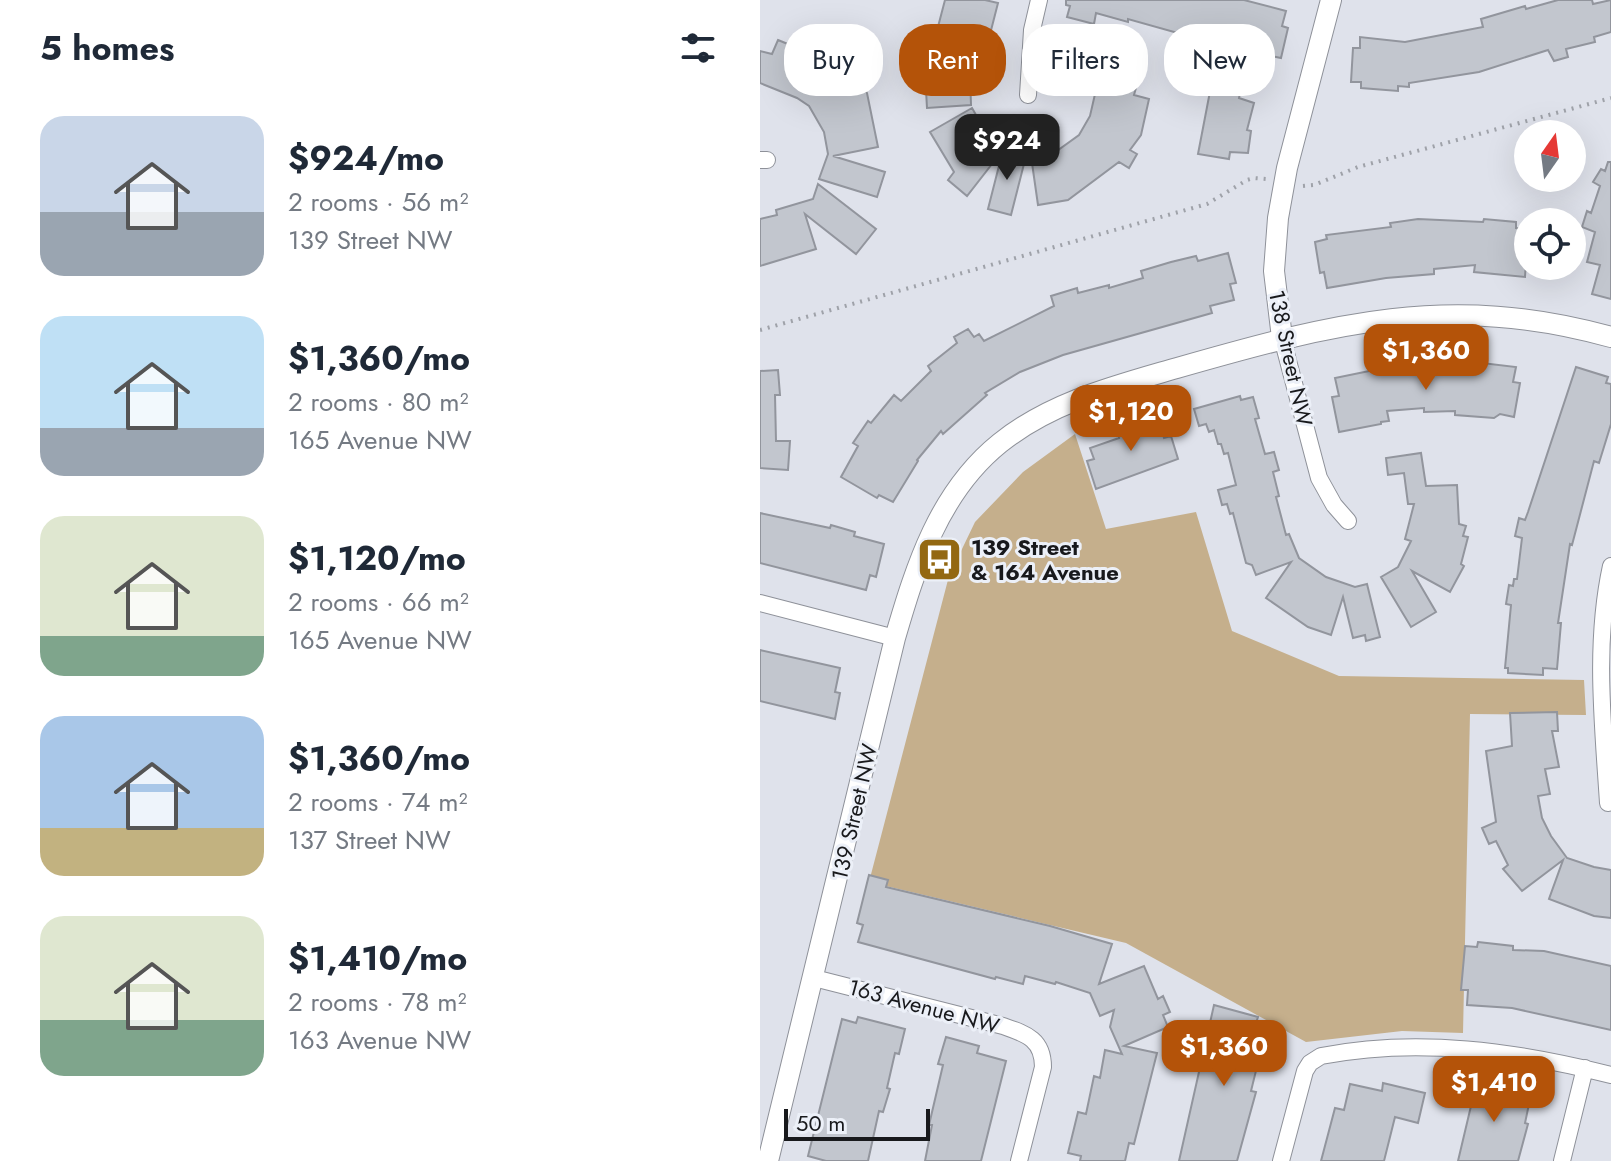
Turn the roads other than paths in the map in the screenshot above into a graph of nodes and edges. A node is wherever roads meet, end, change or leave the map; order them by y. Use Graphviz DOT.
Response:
graph roads {
  1 [pos="1039,0"];
  2 [pos="1331,0"];
  3 [pos="1034,24"];
  4 [pos="1611,337"];
  5 [pos="1282,338"];
  6 [pos="1348,521"];
  7 [pos="1611,566"];
  8 [pos="760,603"];
  9 [pos="895,638"];
  10 [pos="1606,674"];
  11 [pos="1608,803"];
  12 [pos="814,978"];
  13 [pos="1585,1068"];
  14 [pos="1611,1075"];
  15 [pos="768,1161"];
  16 [pos="1019,1161"];
  17 [pos="1281,1161"];
  18 [pos="1562,1161"];
  1 -- 3 [label="street"];
  2 -- 5 [label="street, 138 Street NW"];
  4 -- 5 [label="street, 139 Street NW"];
  5 -- 6 [label="street, 138 Street NW"];
  5 -- 9 [label="street, 139 Street NW"];
  7 -- 10 [label="street"];
  8 -- 9 [label="street"];
  9 -- 12 [label="street, 139 Street NW"];
  10 -- 11 [label="street"];
  12 -- 15 [label="street, 139 Street NW"];
  12 -- 16 [label="street, 163 Avenue NW"];
  13 -- 14 [label="street"];
  13 -- 17 [label="street"];
  13 -- 18 [label="street"];
}
